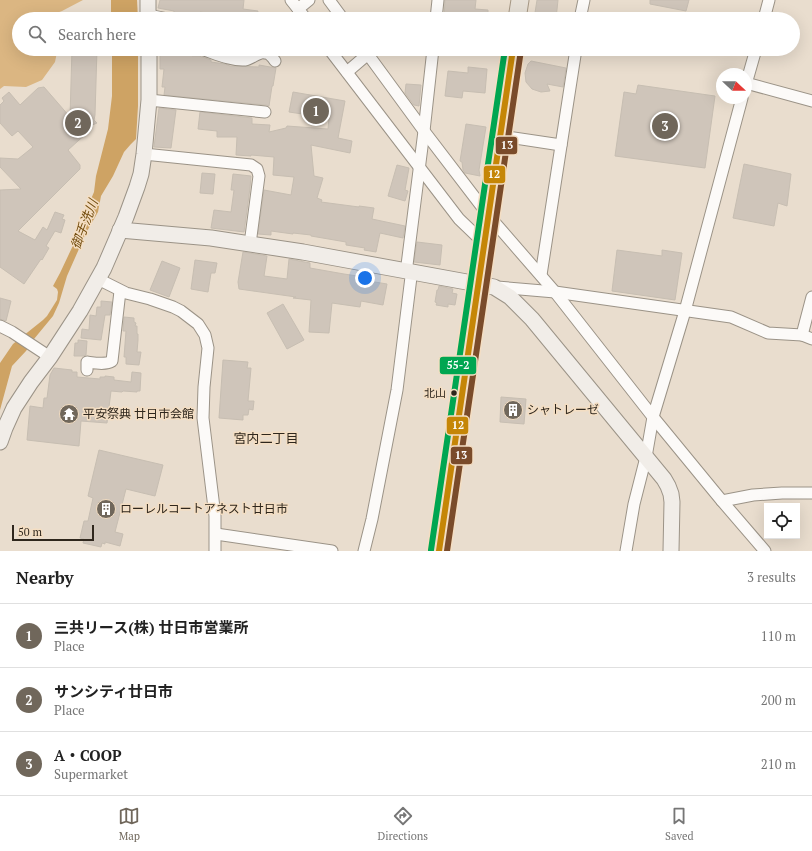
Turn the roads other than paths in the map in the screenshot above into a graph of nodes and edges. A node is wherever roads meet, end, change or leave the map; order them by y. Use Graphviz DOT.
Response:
graph roads {
  1 [pos="148,0"];
  2 [pos="309,0"];
  3 [pos="329,0"];
  4 [pos="438,0"];
  5 [pos="520,0"];
  6 [pos="584,0"];
  7 [pos="769,0"];
  8 [pos="295,4"];
  9 [pos="148,12"];
  10 [pos="337,12"];
  11 [pos="437,12"];
  12 [pos="518,12"];
  13 [pos="581,12"];
  14 [pos="766,12"];
  15 [pos="149,56"];
  16 [pos="224,56"];
  17 [pos="256,56"];
  18 [pos="271,56"];
  19 [pos="334,56"];
  20 [pos="362,56"];
  21 [pos="369,56"];
  22 [pos="432,56"];
  23 [pos="512,56"];
  24 [pos="575,56"];
  25 [pos="754,56"];
  26 [pos="275,61"];
  27 [pos="751,68"];
  28 [pos="346,72"];
  29 [pos="752,86"];
  30 [pos="149,100"];
  31 [pos="812,101"];
  32 [pos="740,104"];
  33 [pos="265,112"];
  34 [pos="424,131"];
  35 [pos="501,136"];
  36 [pos="560,145"];
  37 [pos="144,154"];
  38 [pos="419,167"];
  39 [pos="489,216"];
  40 [pos="120,230"];
  41 [pos="250,244"];
  42 [pos="485,244"];
  43 [pos="408,271"];
  44 [pos="541,275"];
  45 [pos="98,279"];
  46 [pos="486,285"];
  47 [pos="120,291"];
  48 [pos="555,292"];
  49 [pos="812,297"];
  50 [pos="684,311"];
  51 [pos="0,326"];
  52 [pos="807,337"];
  53 [pos="47,355"];
  54 [pos="86,370"];
  55 [pos="653,417"];
  56 [pos="0,442"];
  57 [pos="646,457"];
  58 [pos="812,493"];
  59 [pos="722,501"];
  60 [pos="216,534"];
  61 [pos="215,551"];
  62 [pos="332,551"];
  63 [pos="364,551"];
  64 [pos="439,551"];
  65 [pos="626,551"];
  66 [pos="671,551"];
  67 [pos="765,551"];
  1 -- 9 [label="street"];
  2 -- 8 [label="street"];
  3 -- 10 [label="street"];
  4 -- 11 [label="street"];
  5 -- 12 [label="main road"];
  6 -- 13 [label="street"];
  7 -- 14 [label="street"];
  15 -- 30 [label="street"];
  16 -- 17 [label="street"];
  18 -- 26 [label="street"];
  19 -- 28 [label="street"];
  20 -- 28 [label="street"];
  21 -- 34 [label="street"];
  22 -- 34 [label="street"];
  23 -- 35 [label="main road"];
  24 -- 36 [label="street"];
  25 -- 27 [label="street"];
  28 -- 38 [label="street"];
  29 -- 31 [label="street"];
  30 -- 33 [label="street"];
  30 -- 37 [label="street"];
  32 -- 50 [label="street"];
  34 -- 38 [label="street"];
  34 -- 39 [label="street"];
  35 -- 36 [label="street"];
  35 -- 39 [label="main road"];
  36 -- 44 [label="street"];
  37 -- 40 [label="street"];
  37 -- 41 [label="street"];
  38 -- 42 [label="street"];
  38 -- 43 [label="street"];
  39 -- 42 [label="main road"];
  39 -- 44 [label="street"];
  40 -- 41 [label="street"];
  40 -- 45 [label="street"];
  41 -- 43 [label="street"];
  42 -- 46 [label="main road"];
  43 -- 46 [label="street"];
  43 -- 63 [label="street"];
  44 -- 48 [label="street"];
  45 -- 47 [label="street"];
  45 -- 53 [label="street"];
  46 -- 48 [label="street"];
  46 -- 57 [label="street"];
  46 -- 64 [label="main road"];
  47 -- 54 [label="street"];
  47 -- 60 [label="street"];
  48 -- 50 [label="street"];
  48 -- 55 [label="street"];
  49 -- 52 [label="street"];
  50 -- 52 [label="street"];
  50 -- 55 [label="street"];
  51 -- 53 [label="street"];
  53 -- 56 [label="street"];
  55 -- 57 [label="street"];
  55 -- 59 [label="street"];
  57 -- 65 [label="street"];
  57 -- 66 [label="street"];
  58 -- 59 [label="street"];
  59 -- 67 [label="street"];
  60 -- 61 [label="street"];
  60 -- 62 [label="street"];
}
